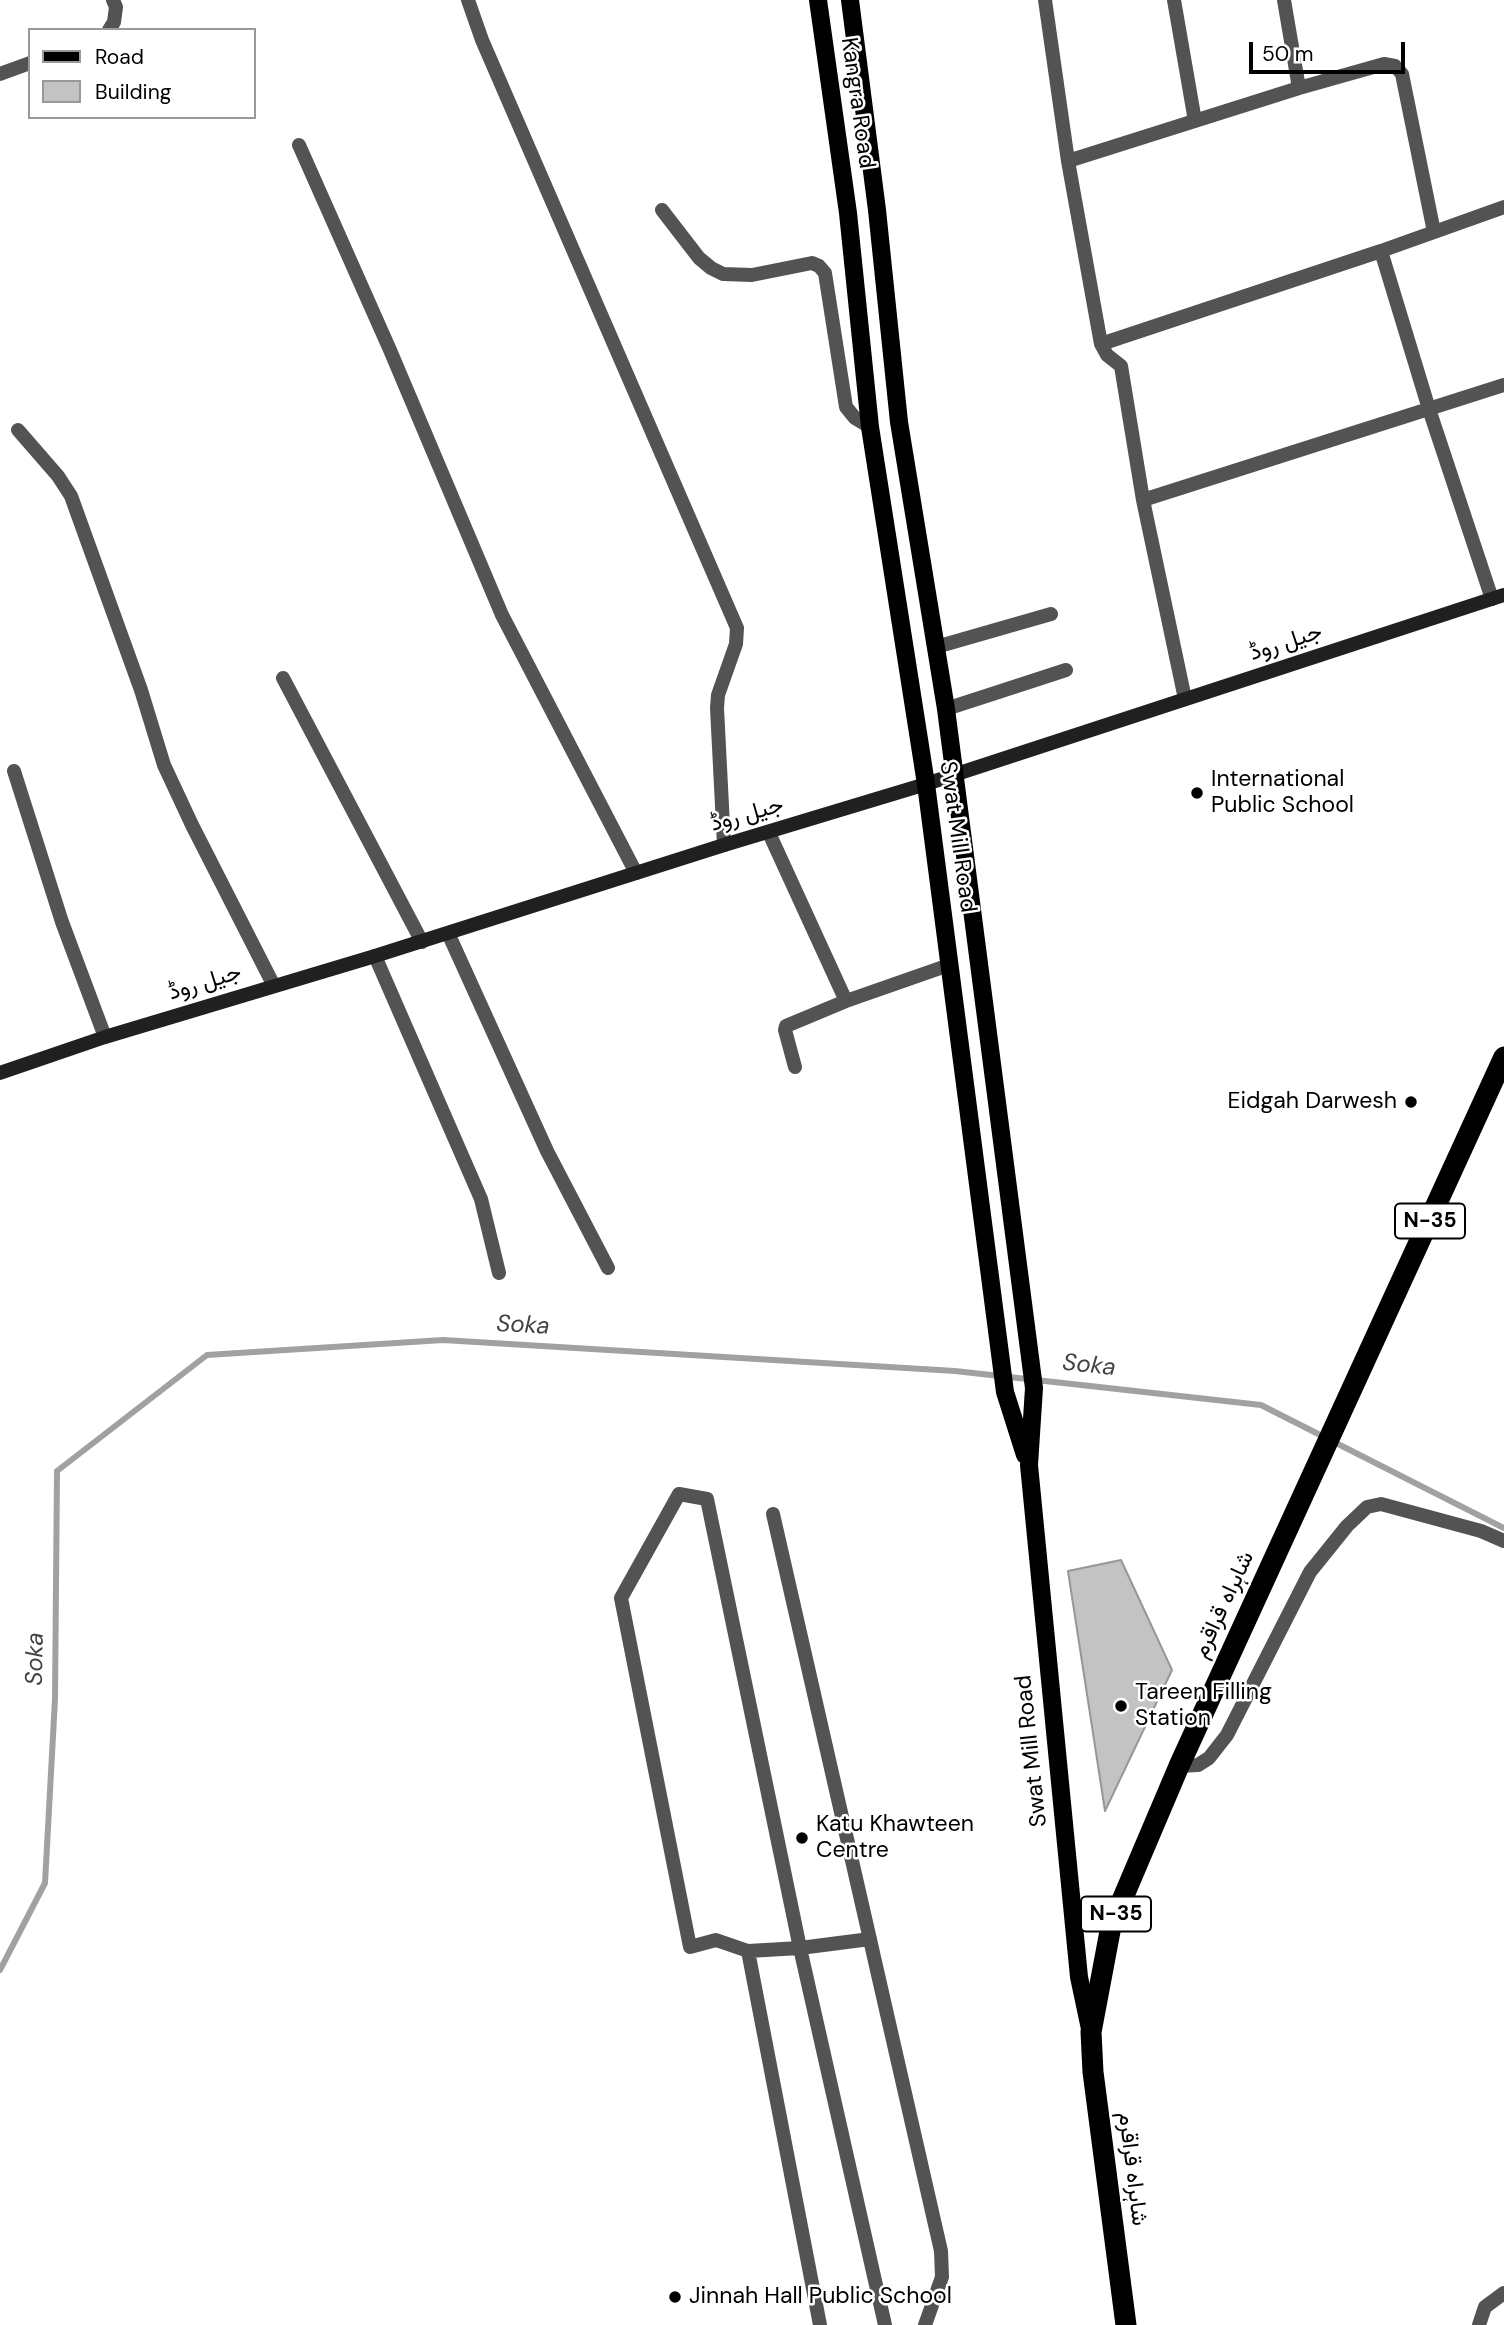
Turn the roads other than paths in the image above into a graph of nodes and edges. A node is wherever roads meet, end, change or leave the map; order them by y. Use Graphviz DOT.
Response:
graph roads {
  1 [pos="113,0"];
  2 [pos="468,0"];
  3 [pos="818,0"];
  4 [pos="850,0"];
  5 [pos="1045,0"];
  6 [pos="1174,0"];
  7 [pos="1284,0"];
  8 [pos="110,28"];
  9 [pos="28,64"];
  10 [pos="0,74"];
  11 [pos="1299,88"];
  12 [pos="1195,121"];
  13 [pos="299,145"];
  14 [pos="1068,161"];
  15 [pos="1504,207"];
  16 [pos="662,210"];
  17 [pos="877,210"];
  18 [pos="848,214"];
  19 [pos="1434,232"];
  20 [pos="1381,251"];
  21 [pos="1101,344"];
  22 [pos="1504,385"];
  23 [pos="1429,409"];
  24 [pos="870,427"];
  25 [pos="18,430"];
  26 [pos="1143,500"];
  27 [pos="1498,597"];
  28 [pos="1051,614"];
  29 [pos="936,647"];
  30 [pos="1066,670"];
  31 [pos="283,678"];
  32 [pos="1185,699"];
  33 [pos="946,709"];
  34 [pos="13,771"];
  35 [pos="954,775"];
  36 [pos="926,784"];
  37 [pos="769,833"];
  38 [pos="724,845"];
  39 [pos="636,873"];
  40 [pos="449,933"];
  41 [pos="422,942"];
  42 [pos="375,957"];
  43 [pos="949,965"];
  44 [pos="275,986"];
  45 [pos="846,1001"];
  46 [pos="105,1037"];
  47 [pos="1504,1057"];
  48 [pos="795,1067"];
  49 [pos="0,1073"];
  50 [pos="608,1268"];
  51 [pos="499,1273"];
  52 [pos="1029,1465"];
  53 [pos="773,1514"];
  54 [pos="1504,1541"];
  55 [pos="1180,1766"];
  56 [pos="870,1939"];
  57 [pos="800,1948"];
  58 [pos="748,1951"];
  59 [pos="1091,2032"];
  60 [pos="1504,2293"];
  61 [pos="820,2325"];
  62 [pos="885,2325"];
  63 [pos="925,2325"];
  64 [pos="1126,2325"];
  65 [pos="1479,2325"];
  1 -- 8 [label="street"];
  2 -- 38 [label="street"];
  3 -- 18 [label="main road, Kangra Road"];
  4 -- 17 [label="main road, Kangra Road"];
  5 -- 14 [label="street"];
  6 -- 12 [label="street"];
  7 -- 11 [label="street"];
  9 -- 10 [label="street"];
  11 -- 12 [label="street"];
  11 -- 19 [label="street"];
  12 -- 14 [label="street"];
  13 -- 39 [label="street"];
  14 -- 21 [label="street"];
  15 -- 19 [label="street"];
  16 -- 24 [label="street"];
  17 -- 29 [label="main road, Swat Mill Road"];
  18 -- 24 [label="main road, Swat Mill Road"];
  19 -- 20 [label="street"];
  20 -- 21 [label="street"];
  20 -- 23 [label="street"];
  21 -- 26 [label="street"];
  22 -- 23 [label="street"];
  23 -- 26 [label="street"];
  23 -- 27 [label="street"];
  24 -- 36 [label="main road, Swat Mill Road"];
  25 -- 44 [label="street"];
  26 -- 32 [label="street"];
  27 -- 32 [label="street, جیل روڈ"];
  28 -- 29 [label="street"];
  29 -- 33 [label="main road, Swat Mill Road"];
  30 -- 33 [label="street"];
  31 -- 41 [label="street"];
  32 -- 35 [label="street, جیل روڈ"];
  33 -- 35 [label="main road, Swat Mill Road"];
  34 -- 46 [label="street"];
  35 -- 36 [label="street, جیل روڈ"];
  35 -- 52 [label="main road, Swat Mill Road"];
  36 -- 37 [label="street, جیل روڈ"];
  36 -- 43 [label="main road, Swat Mill Road"];
  37 -- 38 [label="street, جیل روڈ"];
  37 -- 45 [label="street"];
  38 -- 39 [label="street, جیل روڈ"];
  39 -- 40 [label="street, جیل روڈ"];
  40 -- 41 [label="street, جیل روڈ"];
  40 -- 50 [label="street"];
  41 -- 42 [label="street, جیل روڈ"];
  42 -- 44 [label="street, جیل روڈ"];
  42 -- 51 [label="street"];
  43 -- 45 [label="street"];
  43 -- 52 [label="main road, Swat Mill Road"];
  44 -- 46 [label="street, جیل روڈ"];
  45 -- 48 [label="street"];
  46 -- 49 [label="street, جیل روڈ"];
  47 -- 55 [label="highway, شاہراہ قراقرم / N-35"];
  52 -- 59 [label="main road, Swat Mill Road"];
  53 -- 56 [label="street"];
  54 -- 55 [label="street"];
  55 -- 59 [label="highway, شاہراہ قراقرم / N-35"];
  56 -- 57 [label="street"];
  56 -- 63 [label="street"];
  57 -- 58 [label="street"];
  57 -- 58 [label="street"];
  57 -- 62 [label="street"];
  58 -- 61 [label="street"];
  59 -- 64 [label="highway, شاہراہ قراقرم / N-35"];
  60 -- 65 [label="street"];
}
